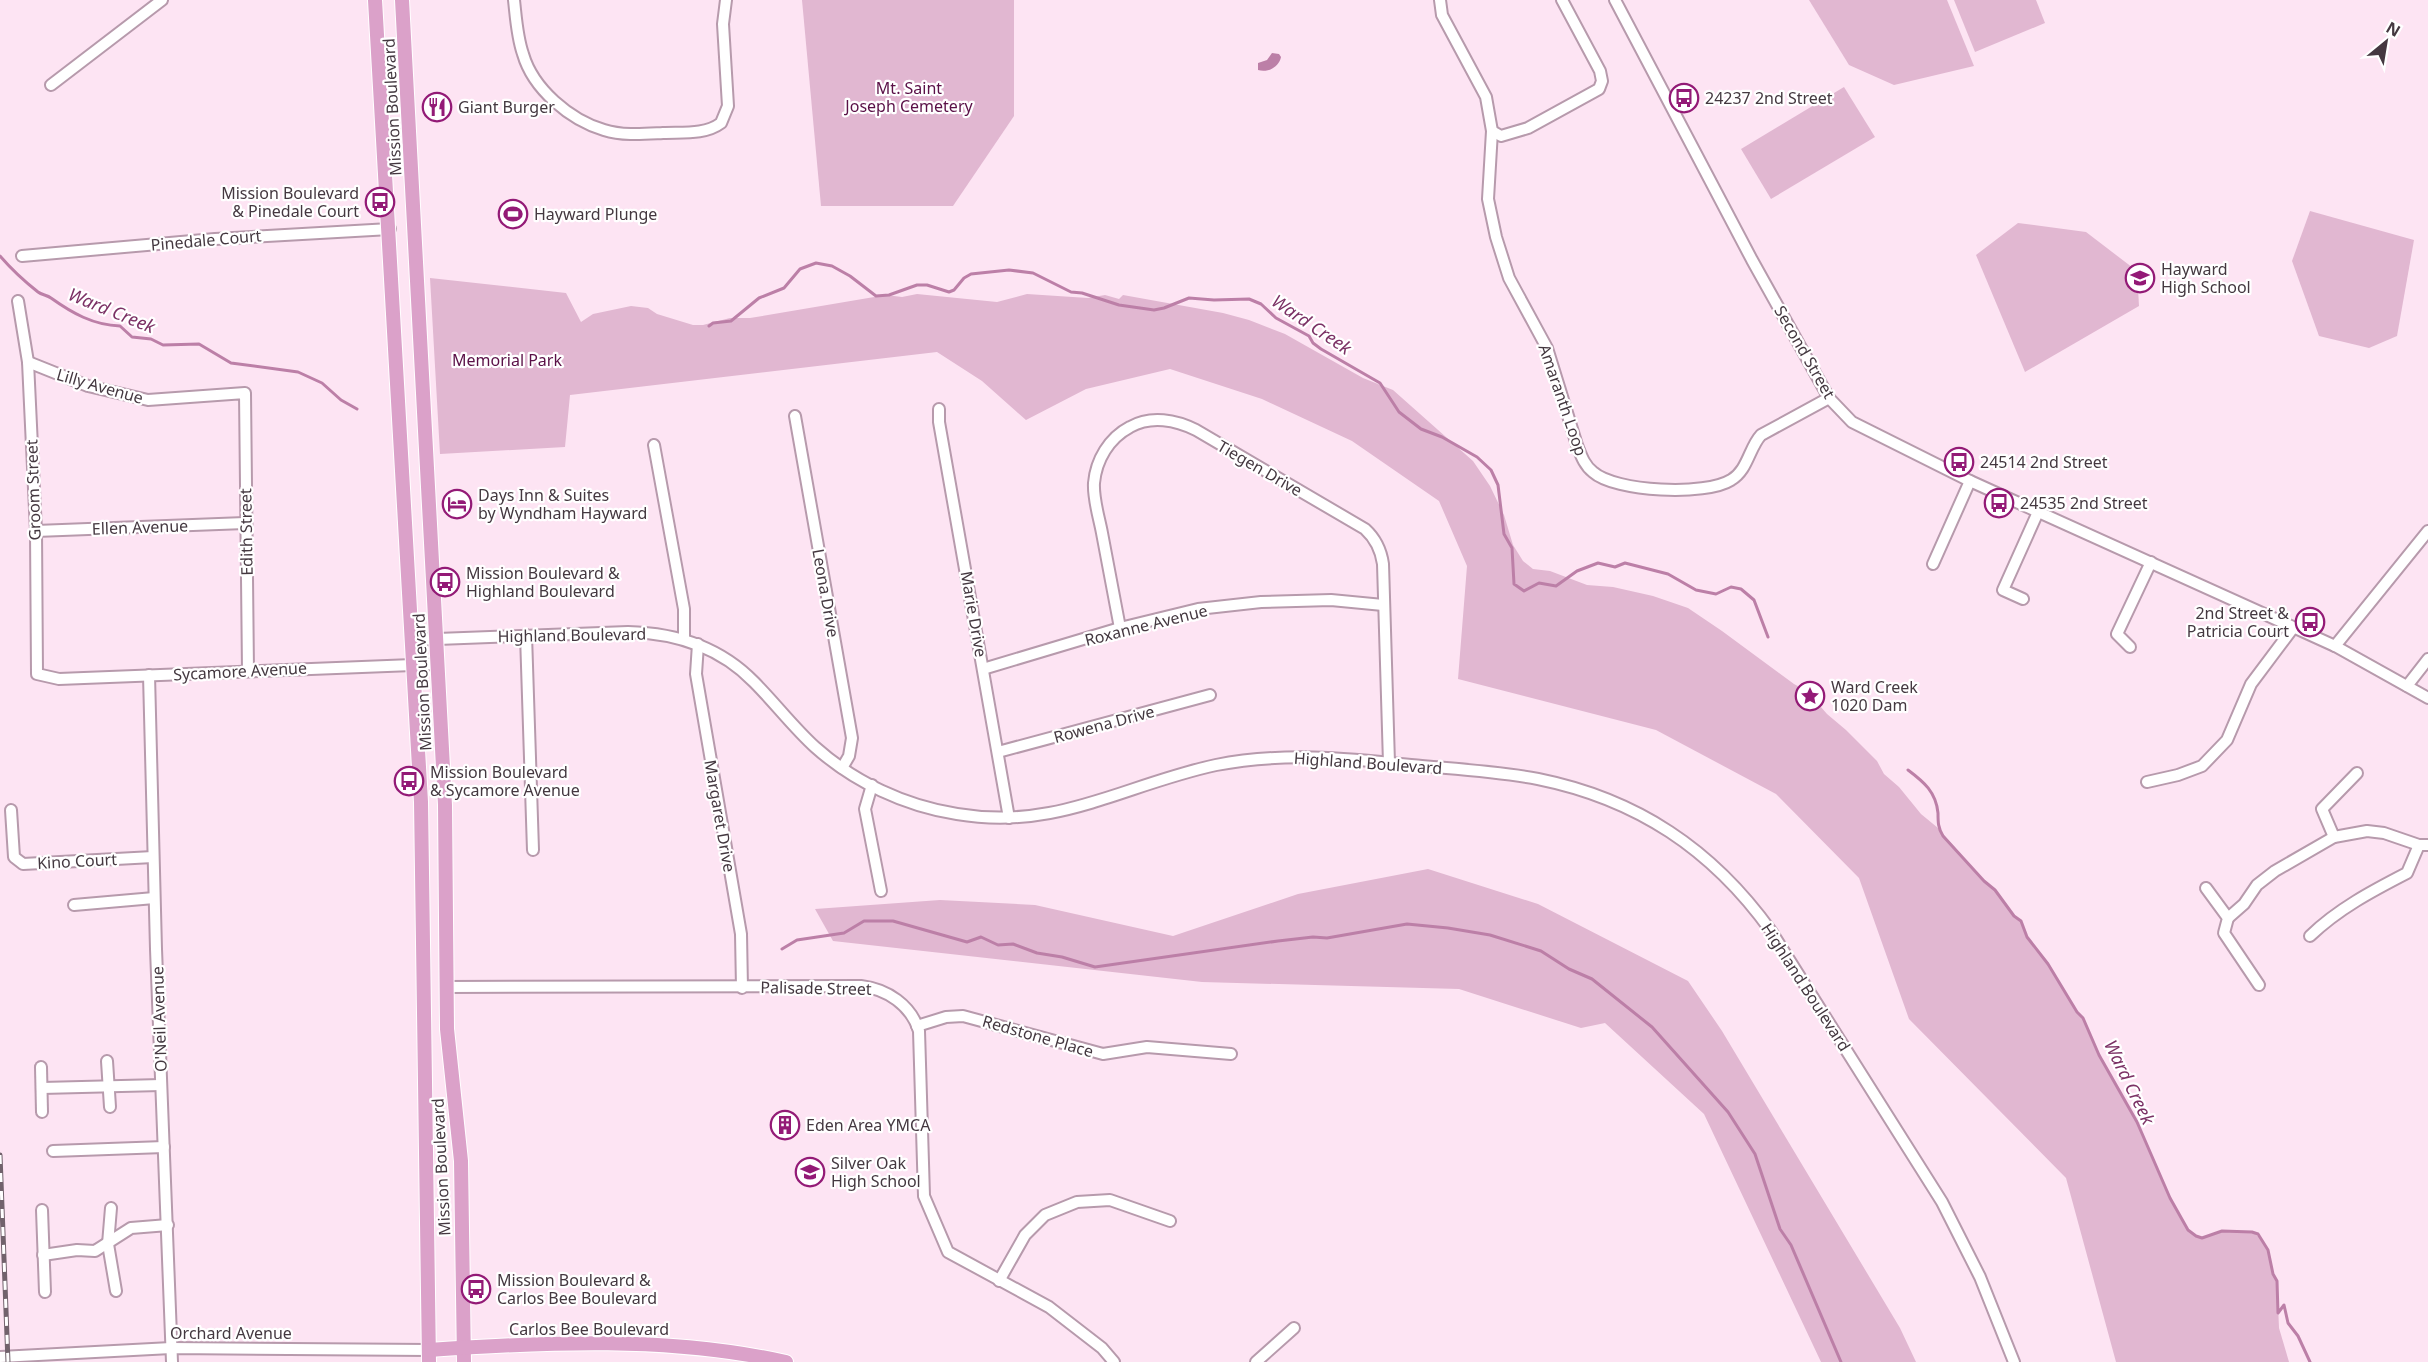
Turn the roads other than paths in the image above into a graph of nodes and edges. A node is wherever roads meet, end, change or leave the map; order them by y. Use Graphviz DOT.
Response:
graph roads {
  1 [pos="162,0"];
  2 [pos="375,0"];
  3 [pos="402,0"];
  4 [pos="514,0"];
  5 [pos="726,0"];
  6 [pos="1440,0"];
  7 [pos="1562,0"];
  8 [pos="1615,0"];
  9 [pos="51,85"];
  10 [pos="1492,131"];
  11 [pos="390,229"];
  12 [pos="22,256"];
  13 [pos="18,301"];
  14 [pos="28,362"];
  15 [pos="245,393"];
  16 [pos="1829,398"];
  17 [pos="939,409"];
  18 [pos="795,416"];
  19 [pos="654,445"];
  20 [pos="1970,481"];
  21 [pos="2038,512"];
  22 [pos="245,523"];
  23 [pos="36,531"];
  24 [pos="2428,531"];
  25 [pos="2151,562"];
  26 [pos="1933,564"];
  27 [pos="2023,598"];
  28 [pos="1383,605"];
  29 [pos="1120,628"];
  30 [pos="2293,628"];
  31 [pos="526,635"];
  32 [pos="684,639"];
  33 [pos="411,640"];
  34 [pos="436,640"];
  35 [pos="698,644"];
  36 [pos="2335,646"];
  37 [pos="2130,647"];
  38 [pos="2428,659"];
  39 [pos="413,663"];
  40 [pos="438,664"];
  41 [pos="984,669"];
  42 [pos="249,670"];
  43 [pos="149,675"];
  44 [pos="42,677"];
  45 [pos="2407,686"];
  46 [pos="1210,695"];
  47 [pos="2428,698"];
  48 [pos="998,752"];
  49 [pos="1389,763"];
  50 [pos="842,768"];
  51 [pos="2357,773"];
  52 [pos="2147,782"];
  53 [pos="872,785"];
  54 [pos="11,810"];
  55 [pos="1009,818"];
  56 [pos="2334,837"];
  57 [pos="2423,845"];
  58 [pos="533,850"];
  59 [pos="153,857"];
  60 [pos="2206,888"];
  61 [pos="881,891"];
  62 [pos="154,898"];
  63 [pos="74,904"];
  64 [pos="2228,918"];
  65 [pos="2310,936"];
  66 [pos="2259,985"];
  67 [pos="446,987"];
  68 [pos="742,988"];
  69 [pos="917,1026"];
  70 [pos="1230,1054"];
  71 [pos="107,1061"];
  72 [pos="41,1067"];
  73 [pos="161,1084"];
  74 [pos="109,1087"];
  75 [pos="42,1088"];
  76 [pos="110,1107"];
  77 [pos="42,1112"];
  78 [pos="164,1147"];
  79 [pos="53,1151"];
  80 [pos="111,1209"];
  81 [pos="42,1210"];
  82 [pos="1170,1221"];
  83 [pos="168,1225"];
  84 [pos="108,1244"];
  85 [pos="43,1255"];
  86 [pos="999,1281"];
  87 [pos="116,1291"];
  88 [pos="45,1292"];
  89 [pos="1294,1328"];
  90 [pos="171,1348"];
  91 [pos="463,1355"];
  92 [pos="429,1356"];
  93 [pos="0,1357"];
  94 [pos="172,1362"];
  95 [pos="786,1362"];
  96 [pos="1114,1362"];
  97 [pos="1256,1362"];
  98 [pos="2014,1362"];
  1 -- 9 [label="street"];
  2 -- 11 [label="main road, Mission Boulevard"];
  3 -- 34 [label="main road, Mission Boulevard"];
  4 -- 5 [label="street"];
  6 -- 10 [label="street, Amaranth Loop"];
  7 -- 10 [label="street"];
  8 -- 16 [label="street, Second Street"];
  10 -- 16 [label="street, Amaranth Loop"];
  11 -- 12 [label="street, Pinedale Court"];
  11 -- 33 [label="main road, Mission Boulevard"];
  13 -- 14 [label="street, Groom Street"];
  14 -- 15 [label="street, Lilly Avenue"];
  14 -- 23 [label="street, Groom Street"];
  15 -- 22 [label="street, Edith Street"];
  16 -- 20 [label="street, Second Street"];
  17 -- 41 [label="street, Marie Drive"];
  18 -- 50 [label="street, Leona Drive"];
  19 -- 32 [label="street"];
  20 -- 21 [label="street, Second Street"];
  20 -- 26 [label="street"];
  21 -- 25 [label="street, Second Street"];
  21 -- 27 [label="street"];
  22 -- 23 [label="street, Ellen Avenue"];
  22 -- 42 [label="street, Edith Street"];
  23 -- 44 [label="street, Groom Street"];
  24 -- 36 [label="street"];
  25 -- 30 [label="street, Second Street"];
  25 -- 37 [label="street"];
  28 -- 29 [label="street, Roxanne Avenue"];
  28 -- 29 [label="street, Tiegen Drive"];
  28 -- 49 [label="street, Tiegen Drive"];
  29 -- 41 [label="street, Roxanne Avenue"];
  30 -- 36 [label="street, Second Street"];
  30 -- 52 [label="street"];
  31 -- 32 [label="street, Highland Boulevard"];
  31 -- 34 [label="street, Highland Boulevard"];
  31 -- 58 [label="street"];
  32 -- 35 [label="street, Highland Boulevard"];
  33 -- 34 [label="street, Highland Boulevard"];
  33 -- 39 [label="main road, Mission Boulevard"];
  34 -- 40 [label="main road, Mission Boulevard"];
  35 -- 50 [label="street, Highland Boulevard"];
  35 -- 68 [label="street, Margaret Drive"];
  36 -- 45 [label="street, Second Street"];
  38 -- 45 [label="street"];
  39 -- 40 [label="street, Sycamore Avenue"];
  39 -- 42 [label="street, Sycamore Avenue"];
  39 -- 92 [label="main road, Mission Boulevard"];
  40 -- 67 [label="main road, Mission Boulevard"];
  41 -- 48 [label="street, Marie Drive"];
  42 -- 43 [label="street, Sycamore Avenue"];
  43 -- 44 [label="street, Sycamore Avenue"];
  43 -- 59 [label="street, O'Neil Avenue"];
  45 -- 47 [label="street, Second Street"];
  46 -- 48 [label="street, Rowena Drive"];
  48 -- 55 [label="street, Marie Drive"];
  49 -- 55 [label="street, Highland Boulevard"];
  49 -- 98 [label="street, Highland Boulevard"];
  50 -- 53 [label="street, Highland Boulevard"];
  51 -- 56 [label="street"];
  53 -- 55 [label="street, Highland Boulevard"];
  53 -- 61 [label="street"];
  54 -- 59 [label="street, Kino Court"];
  56 -- 57 [label="street"];
  56 -- 64 [label="street"];
  57 -- 65 [label="street"];
  59 -- 62 [label="street, O'Neil Avenue"];
  60 -- 64 [label="street"];
  62 -- 63 [label="street"];
  62 -- 73 [label="street, O'Neil Avenue"];
  64 -- 66 [label="street"];
  67 -- 68 [label="street, Palisade Street"];
  67 -- 91 [label="main road, Mission Boulevard"];
  68 -- 69 [label="street, Palisade Street"];
  69 -- 70 [label="street, Redstone Place"];
  69 -- 86 [label="street, Palisade Street"];
  71 -- 74 [label="street"];
  72 -- 75 [label="street"];
  73 -- 74 [label="street"];
  73 -- 78 [label="street, O'Neil Avenue"];
  74 -- 75 [label="street"];
  74 -- 76 [label="street"];
  75 -- 77 [label="street"];
  78 -- 79 [label="street"];
  78 -- 83 [label="street, O'Neil Avenue"];
  80 -- 84 [label="street"];
  81 -- 85 [label="street"];
  82 -- 86 [label="street"];
  83 -- 84 [label="street"];
  83 -- 90 [label="street, O'Neil Avenue"];
  84 -- 85 [label="street"];
  84 -- 87 [label="street"];
  85 -- 88 [label="street"];
  86 -- 96 [label="street, Palisade Street"];
  89 -- 97 [label="street"];
  90 -- 92 [label="street, Orchard Avenue"];
  90 -- 93 [label="street, Orchard Avenue"];
  90 -- 94 [label="street, O'Neil Avenue"];
  91 -- 92 [label="main road, Orchard Avenue"];
  91 -- 95 [label="main road, Carlos Bee Boulevard"];
}
